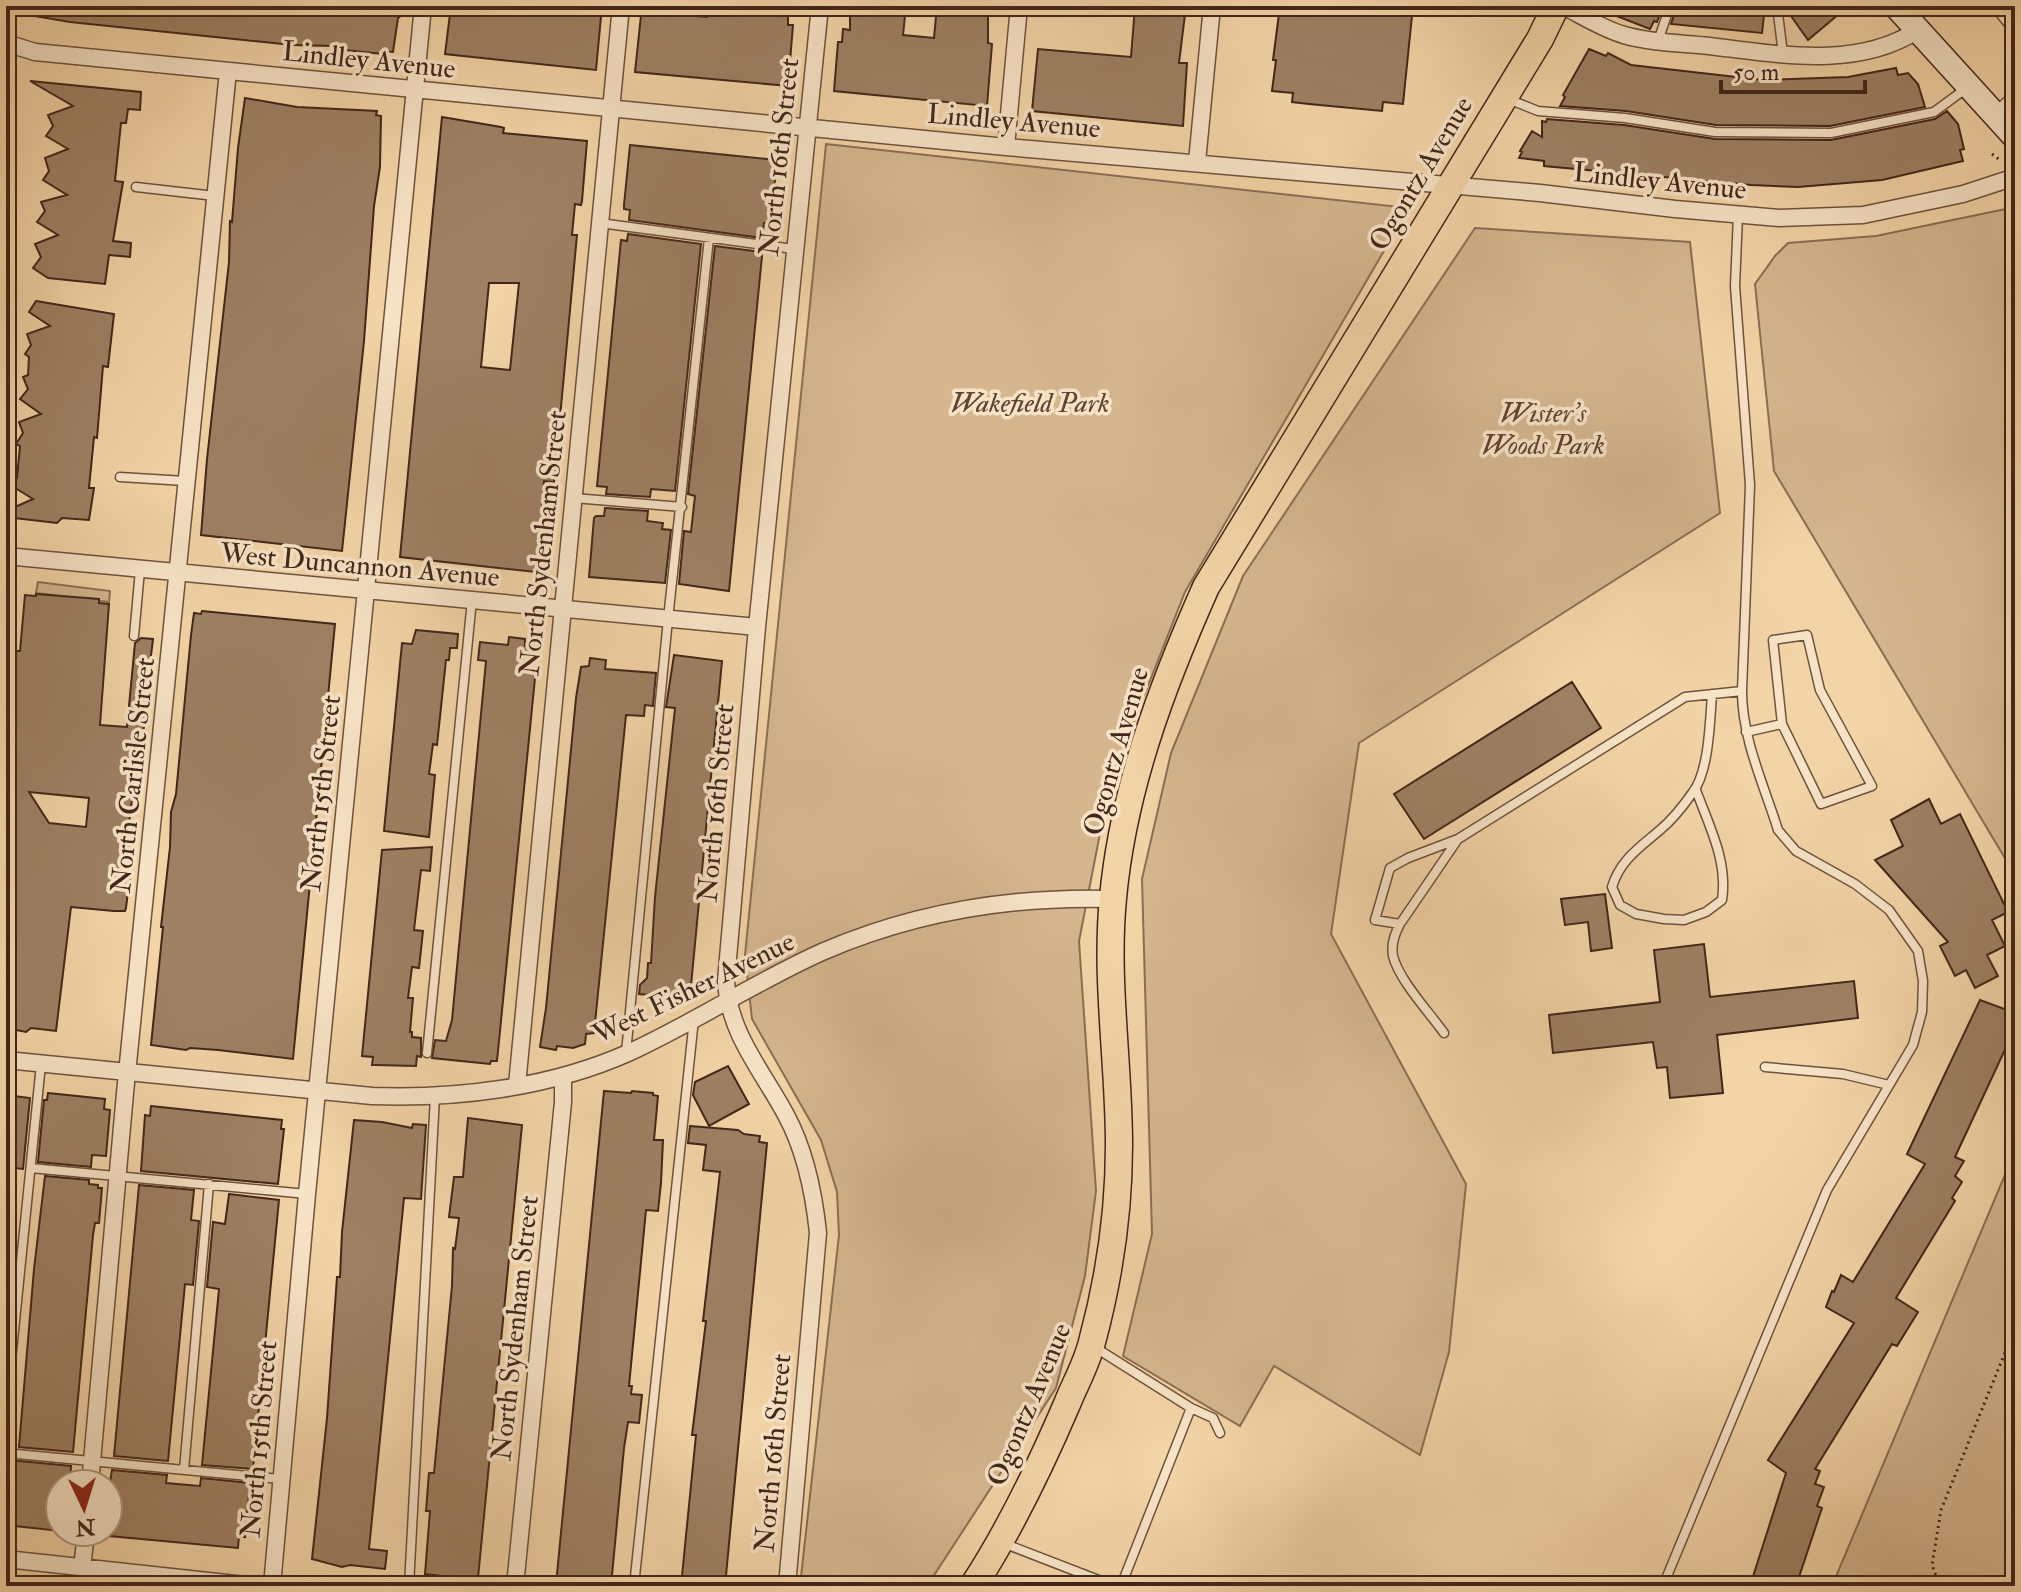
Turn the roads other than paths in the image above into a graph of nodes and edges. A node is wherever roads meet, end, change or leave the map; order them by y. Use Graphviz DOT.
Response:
graph roads {
  1 [pos="423,6"];
  2 [pos="621,6"];
  3 [pos="820,6"];
  4 [pos="1019,6"];
  5 [pos="1212,6"];
  6 [pos="1556,6"];
  7 [pos="1563,6"];
  8 [pos="1670,6"];
  9 [pos="1777,6"];
  10 [pos="1896,6"];
  11 [pos="1994,6"];
  12 [pos="1918,30"];
  13 [pos="2015,32"];
  14 [pos="1658,41"];
  15 [pos="6,43"];
  16 [pos="1783,54"];
  17 [pos="228,71"];
  18 [pos="1969,86"];
  19 [pos="413,89"];
  20 [pos="2015,94"];
  21 [pos="1504,97"];
  22 [pos="612,109"];
  23 [pos="1993,113"];
  24 [pos="808,126"];
  25 [pos="1006,147"];
  26 [pos="2004,155"];
  27 [pos="1197,162"];
  28 [pos="2015,177"];
  29 [pos="136,187"];
  30 [pos="1449,187"];
  31 [pos="215,196"];
  32 [pos="1738,215"];
  33 [pos="600,223"];
  34 [pos="709,238"];
  35 [pos="794,249"];
  36 [pos="120,477"];
  37 [pos="185,481"];
  38 [pos="573,498"];
  39 [pos="682,507"];
  40 [pos="6,556"];
  41 [pos="140,570"];
  42 [pos="177,573"];
  43 [pos="366,590"];
  44 [pos="472,599"];
  45 [pos="562,609"];
  46 [pos="668,619"];
  47 [pos="757,627"];
  48 [pos="134,636"];
  49 [pos="1742,691"];
  50 [pos="1712,694"];
  51 [pos="1782,724"];
  52 [pos="1746,732"];
  53 [pos="1696,790"];
  54 [pos="1458,839"];
  55 [pos="1113,899"];
  56 [pos="1400,924"];
  57 [pos="727,1001"];
  58 [pos="694,1019"];
  59 [pos="1444,1033"];
  60 [pos="427,1053"];
  61 [pos="626,1054"];
  62 [pos="6,1060"];
  63 [pos="41,1064"];
  64 [pos="1765,1067"];
  65 [pos="128,1072"];
  66 [pos="563,1076"];
  67 [pos="517,1085"];
  68 [pos="1889,1085"];
  69 [pos="317,1090"];
  70 [pos="435,1096"];
  71 [pos="31,1168"];
  72 [pos="118,1176"];
  73 [pos="209,1184"];
  74 [pos="307,1194"];
  75 [pos="1092,1345"];
  76 [pos="1191,1408"];
  77 [pos="6,1410"];
  78 [pos="1220,1433"];
  79 [pos="6,1453"];
  80 [pos="92,1460"];
  81 [pos="91,1468"];
  82 [pos="184,1470"];
  83 [pos="280,1479"];
  84 [pos="1002,1542"];
  85 [pos="84,1548"];
  86 [pos="6,1559"];
  87 [pos="82,1569"];
  88 [pos="254,1586"];
  89 [pos="272,1586"];
  90 [pos="409,1586"];
  91 [pos="515,1586"];
  92 [pos="634,1586"];
  93 [pos="787,1586"];
  94 [pos="973,1586"];
  95 [pos="1114,1586"];
  96 [pos="1121,1586"];
  97 [pos="1663,1586"];
  1 -- 19 [label="street, North 15th Street"];
  2 -- 22 [label="street, North Sydenham Street"];
  3 -- 24 [label="street, North 16th Street"];
  4 -- 25 [label="street"];
  5 -- 27 [label="street"];
  6 -- 21 [label="main road, Ogontz Avenue"];
  7 -- 14 [label="street"];
  8 -- 14 [label="lane"];
  9 -- 16 [label="lane"];
  10 -- 12 [label="street"];
  11 -- 13 [label="lane"];
  12 -- 16 [label="street"];
  12 -- 18 [label="street"];
  14 -- 16 [label="street"];
  15 -- 17 [label="street, Lindley Avenue"];
  17 -- 19 [label="street, Lindley Avenue"];
  17 -- 31 [label="street, North Carlisle Street"];
  18 -- 21 [label="lane"];
  18 -- 23 [label="street"];
  19 -- 22 [label="street, Lindley Avenue"];
  19 -- 43 [label="street, North 15th Street"];
  20 -- 23 [label="lane"];
  21 -- 30 [label="main road, Ogontz Avenue"];
  22 -- 24 [label="street, Lindley Avenue"];
  22 -- 33 [label="street, North Sydenham Street"];
  23 -- 26 [label="street"];
  24 -- 25 [label="street, Lindley Avenue"];
  24 -- 35 [label="street, North 16th Street"];
  25 -- 27 [label="street, Lindley Avenue"];
  27 -- 30 [label="street, Lindley Avenue"];
  28 -- 32 [label="street, Lindley Avenue"];
  29 -- 31 [label="lane"];
  30 -- 32 [label="street, Lindley Avenue"];
  30 -- 55 [label="main road, Ogontz Avenue"];
  31 -- 37 [label="street, North Carlisle Street"];
  32 -- 49 [label="lane"];
  33 -- 34 [label="lane"];
  33 -- 38 [label="street, North Sydenham Street"];
  34 -- 35 [label="lane"];
  34 -- 39 [label="lane"];
  35 -- 47 [label="street, North 16th Street"];
  36 -- 37 [label="lane"];
  37 -- 42 [label="street, North Carlisle Street"];
  38 -- 39 [label="lane"];
  38 -- 45 [label="street, North Sydenham Street"];
  39 -- 46 [label="lane"];
  40 -- 41 [label="street, West Duncannon Avenue"];
  41 -- 42 [label="street, West Duncannon Avenue"];
  41 -- 48 [label="lane"];
  42 -- 43 [label="street, West Duncannon Avenue"];
  42 -- 65 [label="street, North Carlisle Street"];
  43 -- 44 [label="street, West Duncannon Avenue"];
  43 -- 69 [label="street, North 15th Street"];
  44 -- 45 [label="street, West Duncannon Avenue"];
  44 -- 60 [label="lane"];
  45 -- 46 [label="street, West Duncannon Avenue"];
  45 -- 67 [label="street, North Sydenham Street"];
  46 -- 47 [label="street, West Duncannon Avenue"];
  46 -- 61 [label="lane"];
  47 -- 57 [label="street, North 16th Street"];
  49 -- 50 [label="lane"];
  49 -- 52 [label="lane"];
  50 -- 53 [label="lane"];
  50 -- 54 [label="lane"];
  51 -- 51 [label="lane"];
  51 -- 52 [label="lane"];
  52 -- 68 [label="lane"];
  53 -- 53 [label="lane"];
  54 -- 56 [label="lane"];
  54 -- 56 [label="lane"];
  55 -- 57 [label="street, West Fisher Avenue"];
  55 -- 75 [label="main road, Ogontz Avenue"];
  56 -- 59 [label="lane"];
  57 -- 58 [label="street, West Fisher Avenue"];
  57 -- 93 [label="street, North 16th Street"];
  58 -- 61 [label="street, West Fisher Avenue"];
  58 -- 92 [label="lane"];
  61 -- 66 [label="street, West Fisher Avenue"];
  62 -- 63 [label="street, West Fisher Avenue"];
  63 -- 65 [label="street, West Fisher Avenue"];
  63 -- 71 [label="lane"];
  64 -- 68 [label="lane"];
  65 -- 69 [label="street, West Fisher Avenue"];
  65 -- 72 [label="street, North Carlisle Street"];
  66 -- 67 [label="street, West Fisher Avenue"];
  66 -- 91 [label="street, North Sydenham Street"];
  67 -- 70 [label="street, West Fisher Avenue"];
  68 -- 97 [label="lane"];
  69 -- 70 [label="street, West Fisher Avenue"];
  69 -- 74 [label="street, North 15th Street"];
  70 -- 90 [label="lane"];
  71 -- 72 [label="lane"];
  71 -- 77 [label="lane"];
  72 -- 73 [label="lane"];
  72 -- 80 [label="street, North Carlisle Street"];
  73 -- 74 [label="lane"];
  73 -- 82 [label="lane"];
  74 -- 83 [label="street, North 15th Street"];
  75 -- 76 [label="lane"];
  75 -- 84 [label="main road, Ogontz Avenue"];
  76 -- 78 [label="lane"];
  76 -- 96 [label="lane"];
  79 -- 80 [label="lane"];
  80 -- 81 [label="street, North Carlisle Street"];
  80 -- 82 [label="lane"];
  82 -- 83 [label="lane"];
  83 -- 89 [label="street, North 15th Street"];
  84 -- 94 [label="main road, Ogontz Avenue"];
  84 -- 95 [label="lane"];
  85 -- 87 [label="street"];
  86 -- 87 [label="street"];
  87 -- 88 [label="street"];
}
